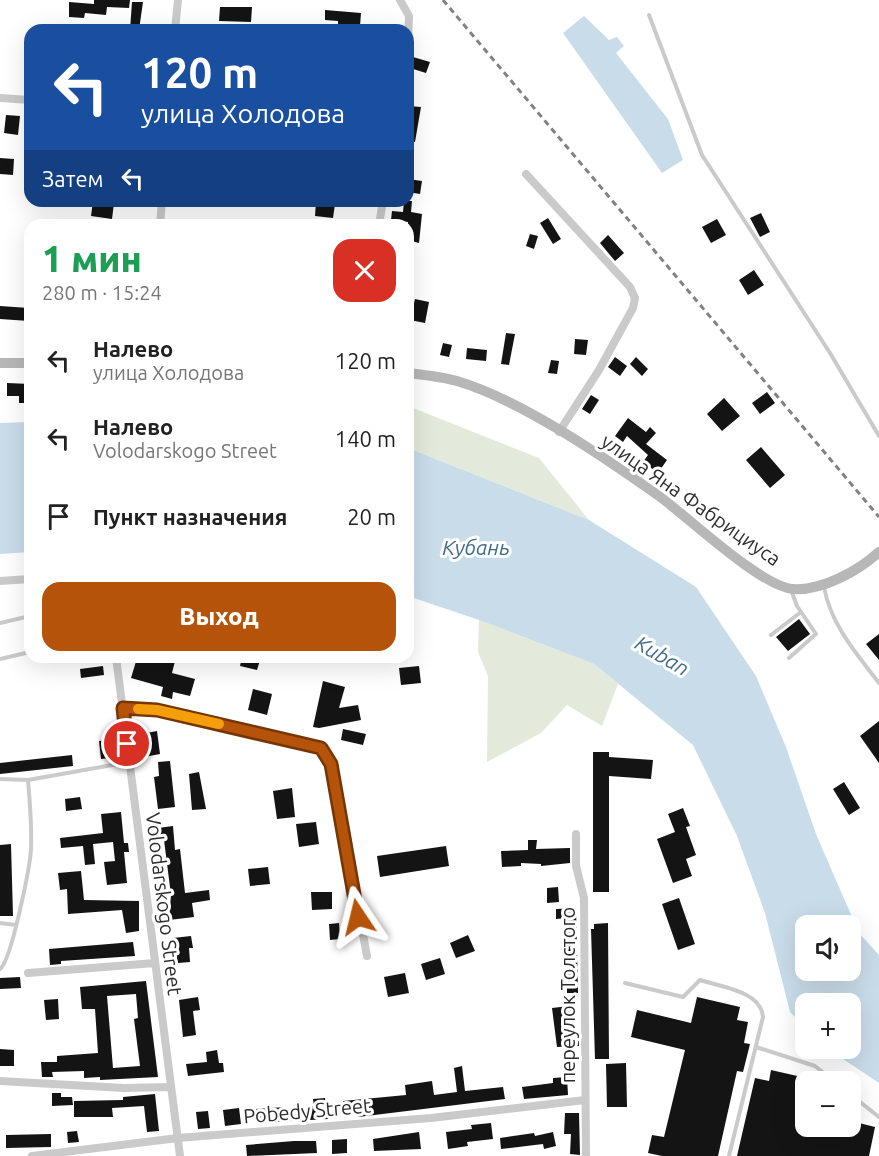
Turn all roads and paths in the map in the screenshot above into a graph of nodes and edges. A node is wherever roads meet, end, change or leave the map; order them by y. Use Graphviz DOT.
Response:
graph roads {
  1 [pos="178,0"];
  2 [pos="400,0"];
  3 [pos="650,15"];
  4 [pos="176,24"];
  5 [pos="409,24"];
  6 [pos="0,98"];
  7 [pos="24,100"];
  8 [pos="525,174"];
  9 [pos="0,363"];
  10 [pos="24,363"];
  11 [pos="414,374"];
  12 [pos="559,432"];
  13 [pos="879,436"];
  14 [pos="879,552"];
  15 [pos="24,579"];
  16 [pos="0,581"];
  17 [pos="824,583"];
  18 [pos="791,589"];
  19 [pos="801,612"];
  20 [pos="24,617"];
  21 [pos="0,623"];
  22 [pos="771,634"];
  23 [pos="24,653"];
  24 [pos="789,658"];
  25 [pos="0,659"];
  26 [pos="117,663"];
  27 [pos="879,683"];
  28 [pos="123,708"];
  29 [pos="130,762"];
  30 [pos="0,779"];
  31 [pos="28,780"];
  32 [pos="576,834"];
  33 [pos="0,923"];
  34 [pos="16,925"];
  35 [pos="367,956"];
  36 [pos="155,963"];
  37 [pos="0,969"];
  38 [pos="28,973"];
  39 [pos="625,982"];
  40 [pos="756,1047"];
  41 [pos="821,1071"];
  42 [pos="0,1081"];
  43 [pos="171,1087"];
  44 [pos="585,1100"];
  45 [pos="861,1103"];
  46 [pos="879,1117"];
  47 [pos="178,1138"];
  48 [pos="32,1156"];
  49 [pos="180,1156"];
  50 [pos="586,1156"];
  51 [pos="729,1156"];
  1 -- 4 [label="street"];
  2 -- 5 [label="street"];
  3 -- 13 [label="lane"];
  6 -- 7 [label="street"];
  8 -- 12 [label="street"];
  9 -- 10 [label="street"];
  11 -- 12 [label="street, улица Яна Фабрициуса"];
  12 -- 18 [label="street, улица Яна Фабрициуса"];
  14 -- 17 [label="street, улица Яна Фабрициуса"];
  15 -- 16 [label="street"];
  17 -- 18 [label="street, улица Яна Фабрициуса"];
  17 -- 27 [label="lane"];
  18 -- 19 [label="lane"];
  19 -- 22 [label="lane"];
  19 -- 24 [label="lane"];
  20 -- 21 [label="lane"];
  23 -- 25 [label="lane"];
  26 -- 28 [label="street, Volodarskogo Street"];
  28 -- 29 [label="street, Volodarskogo Street"];
  28 -- 35 [label="street"];
  29 -- 31 [label="lane"];
  29 -- 36 [label="street, Volodarskogo Street"];
  30 -- 31 [label="lane"];
  31 -- 34 [label="lane"];
  32 -- 44 [label="street, переулок Толстого"];
  33 -- 34 [label="lane"];
  34 -- 37 [label="lane"];
  36 -- 38 [label="street"];
  36 -- 43 [label="street, Volodarskogo Street"];
  39 -- 40 [label="lane"];
  40 -- 41 [label="lane"];
  40 -- 51 [label="lane"];
  42 -- 43 [label="street"];
  43 -- 47 [label="street, Volodarskogo Street"];
  44 -- 47 [label="street, Pobedy Street"];
  44 -- 50 [label="street, переулок Толстого"];
  45 -- 46 [label="lane"];
  47 -- 48 [label="street, Pobedy Street"];
  47 -- 49 [label="street, Volodarskogo Street"];
}
